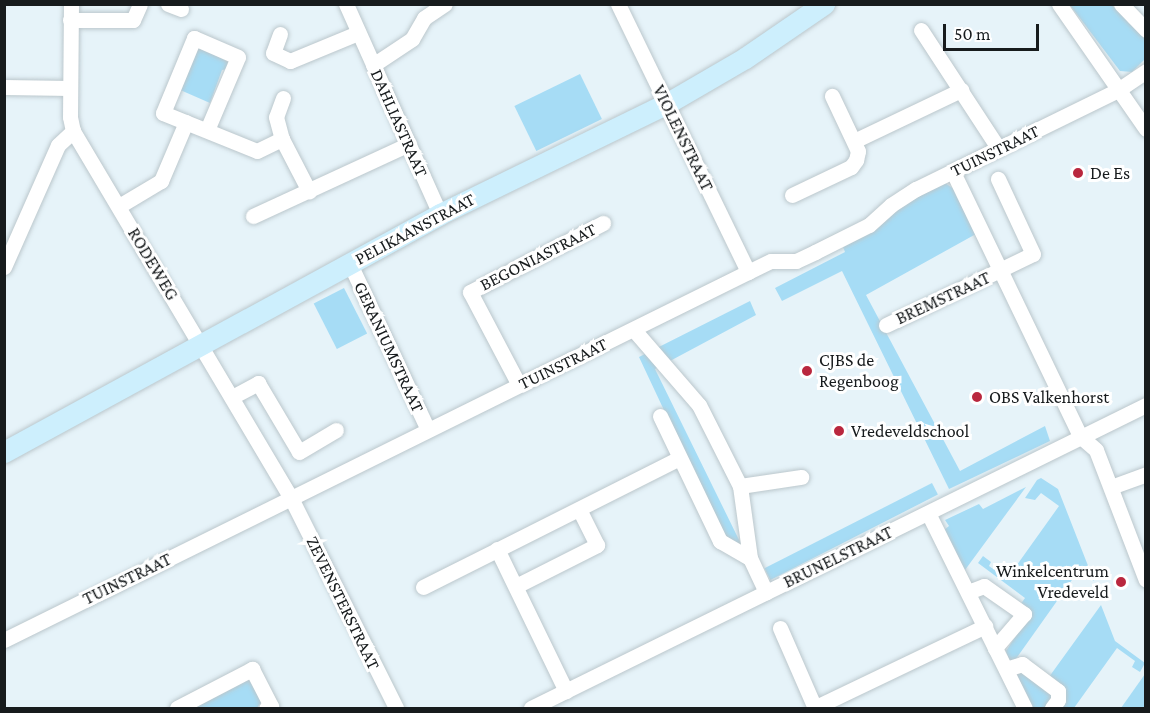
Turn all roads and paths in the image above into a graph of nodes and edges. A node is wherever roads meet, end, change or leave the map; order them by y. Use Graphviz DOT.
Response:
graph roads {
  1 [pos="140,4"];
  2 [pos="346,4"];
  3 [pos="445,4"];
  4 [pos="618,4"];
  5 [pos="824,4"];
  6 [pos="1059,4"];
  7 [pos="1121,4"];
  8 [pos="70,12"];
  9 [pos="921,30"];
  10 [pos="1146,30"];
  11 [pos="358,33"];
  12 [pos="280,34"];
  13 [pos="373,65"];
  14 [pos="1146,71"];
  15 [pos="4,87"];
  16 [pos="70,88"];
  17 [pos="961,90"];
  18 [pos="1118,90"];
  19 [pos="832,96"];
  20 [pos="283,98"];
  21 [pos="666,104"];
  22 [pos="186,122"];
  23 [pos="1146,129"];
  24 [pos="207,130"];
  25 [pos="73,131"];
  26 [pos="282,139"];
  27 [pos="854,141"];
  28 [pos="409,144"];
  29 [pos="999,148"];
  30 [pos="953,172"];
  31 [pos="998,179"];
  32 [pos="309,192"];
  33 [pos="792,195"];
  34 [pos="119,206"];
  35 [pos="440,214"];
  36 [pos="253,216"];
  37 [pos="603,223"];
  38 [pos="350,264"];
  39 [pos="4,267"];
  40 [pos="748,272"];
  41 [pos="1001,272"];
  42 [pos="886,325"];
  43 [pos="634,330"];
  44 [pos="201,346"];
  45 [pos="519,385"];
  46 [pos="232,397"];
  47 [pos="1146,405"];
  48 [pos="660,416"];
  49 [pos="336,430"];
  50 [pos="429,430"];
  51 [pos="1080,436"];
  52 [pos="4,452"];
  53 [pos="679,458"];
  54 [pos="1146,474"];
  55 [pos="801,477"];
  56 [pos="740,486"];
  57 [pos="1111,488"];
  58 [pos="291,498"];
  59 [pos="579,509"];
  60 [pos="928,513"];
  61 [pos="1140,548"];
  62 [pos="497,549"];
  63 [pos="750,558"];
  64 [pos="1146,580"];
  65 [pos="423,586"];
  66 [pos="516,586"];
  67 [pos="766,592"];
  68 [pos="968,592"];
  69 [pos="985,626"];
  70 [pos="780,628"];
  71 [pos="4,640"];
  72 [pos="995,648"];
  73 [pos="1006,669"];
  74 [pos="566,691"];
  75 [pos="177,708"];
  76 [pos="267,708"];
  77 [pos="396,708"];
  78 [pos="531,708"];
  79 [pos="814,708"];
  80 [pos="1025,708"];
  81 [pos="1052,708"];
  1 -- 8 [label="street"];
  2 -- 11 [label="street, DAHLIASTRAAT"];
  3 -- 13 [label="street"];
  4 -- 21 [label="street, VIOLENSTRAAT"];
  5 -- 21 [label="street, PELIKAANSTRAAT"];
  6 -- 18 [label="street"];
  7 -- 10 [label="street"];
  8 -- 16 [label="street"];
  9 -- 17 [label="street"];
  11 -- 12 [label="street"];
  11 -- 13 [label="street, DAHLIASTRAAT"];
  13 -- 28 [label="street, DAHLIASTRAAT"];
  14 -- 18 [label="street, TUINSTRAAT"];
  15 -- 16 [label="street"];
  16 -- 25 [label="street"];
  17 -- 27 [label="street"];
  17 -- 29 [label="street"];
  18 -- 23 [label="street"];
  18 -- 29 [label="street, TUINSTRAAT"];
  19 -- 27 [label="street"];
  20 -- 26 [label="street"];
  21 -- 35 [label="street, PELIKAANSTRAAT"];
  21 -- 40 [label="street, VIOLENSTRAAT"];
  22 -- 24 [label="street"];
  22 -- 24 [label="street"];
  22 -- 34 [label="street"];
  24 -- 26 [label="street"];
  25 -- 34 [label="street, RODEWEG"];
  25 -- 39 [label="street"];
  26 -- 32 [label="street"];
  27 -- 33 [label="street"];
  28 -- 32 [label="street"];
  28 -- 35 [label="street, DAHLIASTRAAT"];
  29 -- 30 [label="street, TUINSTRAAT"];
  30 -- 40 [label="street, TUINSTRAAT"];
  30 -- 41 [label="street, BREMSTRAAT"];
  31 -- 41 [label="street, BREMSTRAAT"];
  32 -- 36 [label="street"];
  34 -- 44 [label="street, RODEWEG"];
  35 -- 38 [label="street, PELIKAANSTRAAT"];
  37 -- 45 [label="street, BEGONIASTRAAT"];
  38 -- 44 [label="street, PELIKAANSTRAAT"];
  38 -- 50 [label="street, GERANIUMSTRAAT"];
  40 -- 43 [label="street, TUINSTRAAT"];
  41 -- 42 [label="street, BREMSTRAAT"];
  41 -- 51 [label="street, BREMSTRAAT"];
  43 -- 45 [label="street, TUINSTRAAT"];
  43 -- 56 [label="street"];
  44 -- 46 [label="street, RODEWEG"];
  44 -- 52 [label="street, PELIKAANSTRAAT"];
  45 -- 50 [label="street, TUINSTRAAT"];
  46 -- 49 [label="street"];
  46 -- 58 [label="street, RODEWEG"];
  47 -- 51 [label="street, BRUNELSTRAAT"];
  48 -- 53 [label="street"];
  50 -- 58 [label="street, TUINSTRAAT"];
  51 -- 57 [label="street, BREMSTRAAT"];
  51 -- 60 [label="street, BRUNELSTRAAT"];
  53 -- 59 [label="street"];
  53 -- 63 [label="street"];
  54 -- 57 [label="street"];
  55 -- 56 [label="street"];
  56 -- 63 [label="street"];
  57 -- 61 [label="street, BREMSTRAAT"];
  58 -- 71 [label="street, TUINSTRAAT"];
  58 -- 77 [label="street, ZEVENSTERSTRAAT"];
  59 -- 62 [label="street"];
  59 -- 66 [label="street"];
  60 -- 67 [label="street, BRUNELSTRAAT"];
  60 -- 68 [label="street"];
  61 -- 64 [label="street, BREMSTRAAT"];
  62 -- 65 [label="street"];
  62 -- 66 [label="street"];
  63 -- 67 [label="street"];
  66 -- 74 [label="street"];
  67 -- 74 [label="street, BRUNELSTRAAT"];
  68 -- 69 [label="street"];
  68 -- 72 [label="street"];
  69 -- 72 [label="street"];
  69 -- 79 [label="street"];
  70 -- 79 [label="street"];
  72 -- 73 [label="street"];
  73 -- 80 [label="street"];
  73 -- 81 [label="street"];
  74 -- 78 [label="street, BRUNELSTRAAT"];
  75 -- 76 [label="street"];
}
